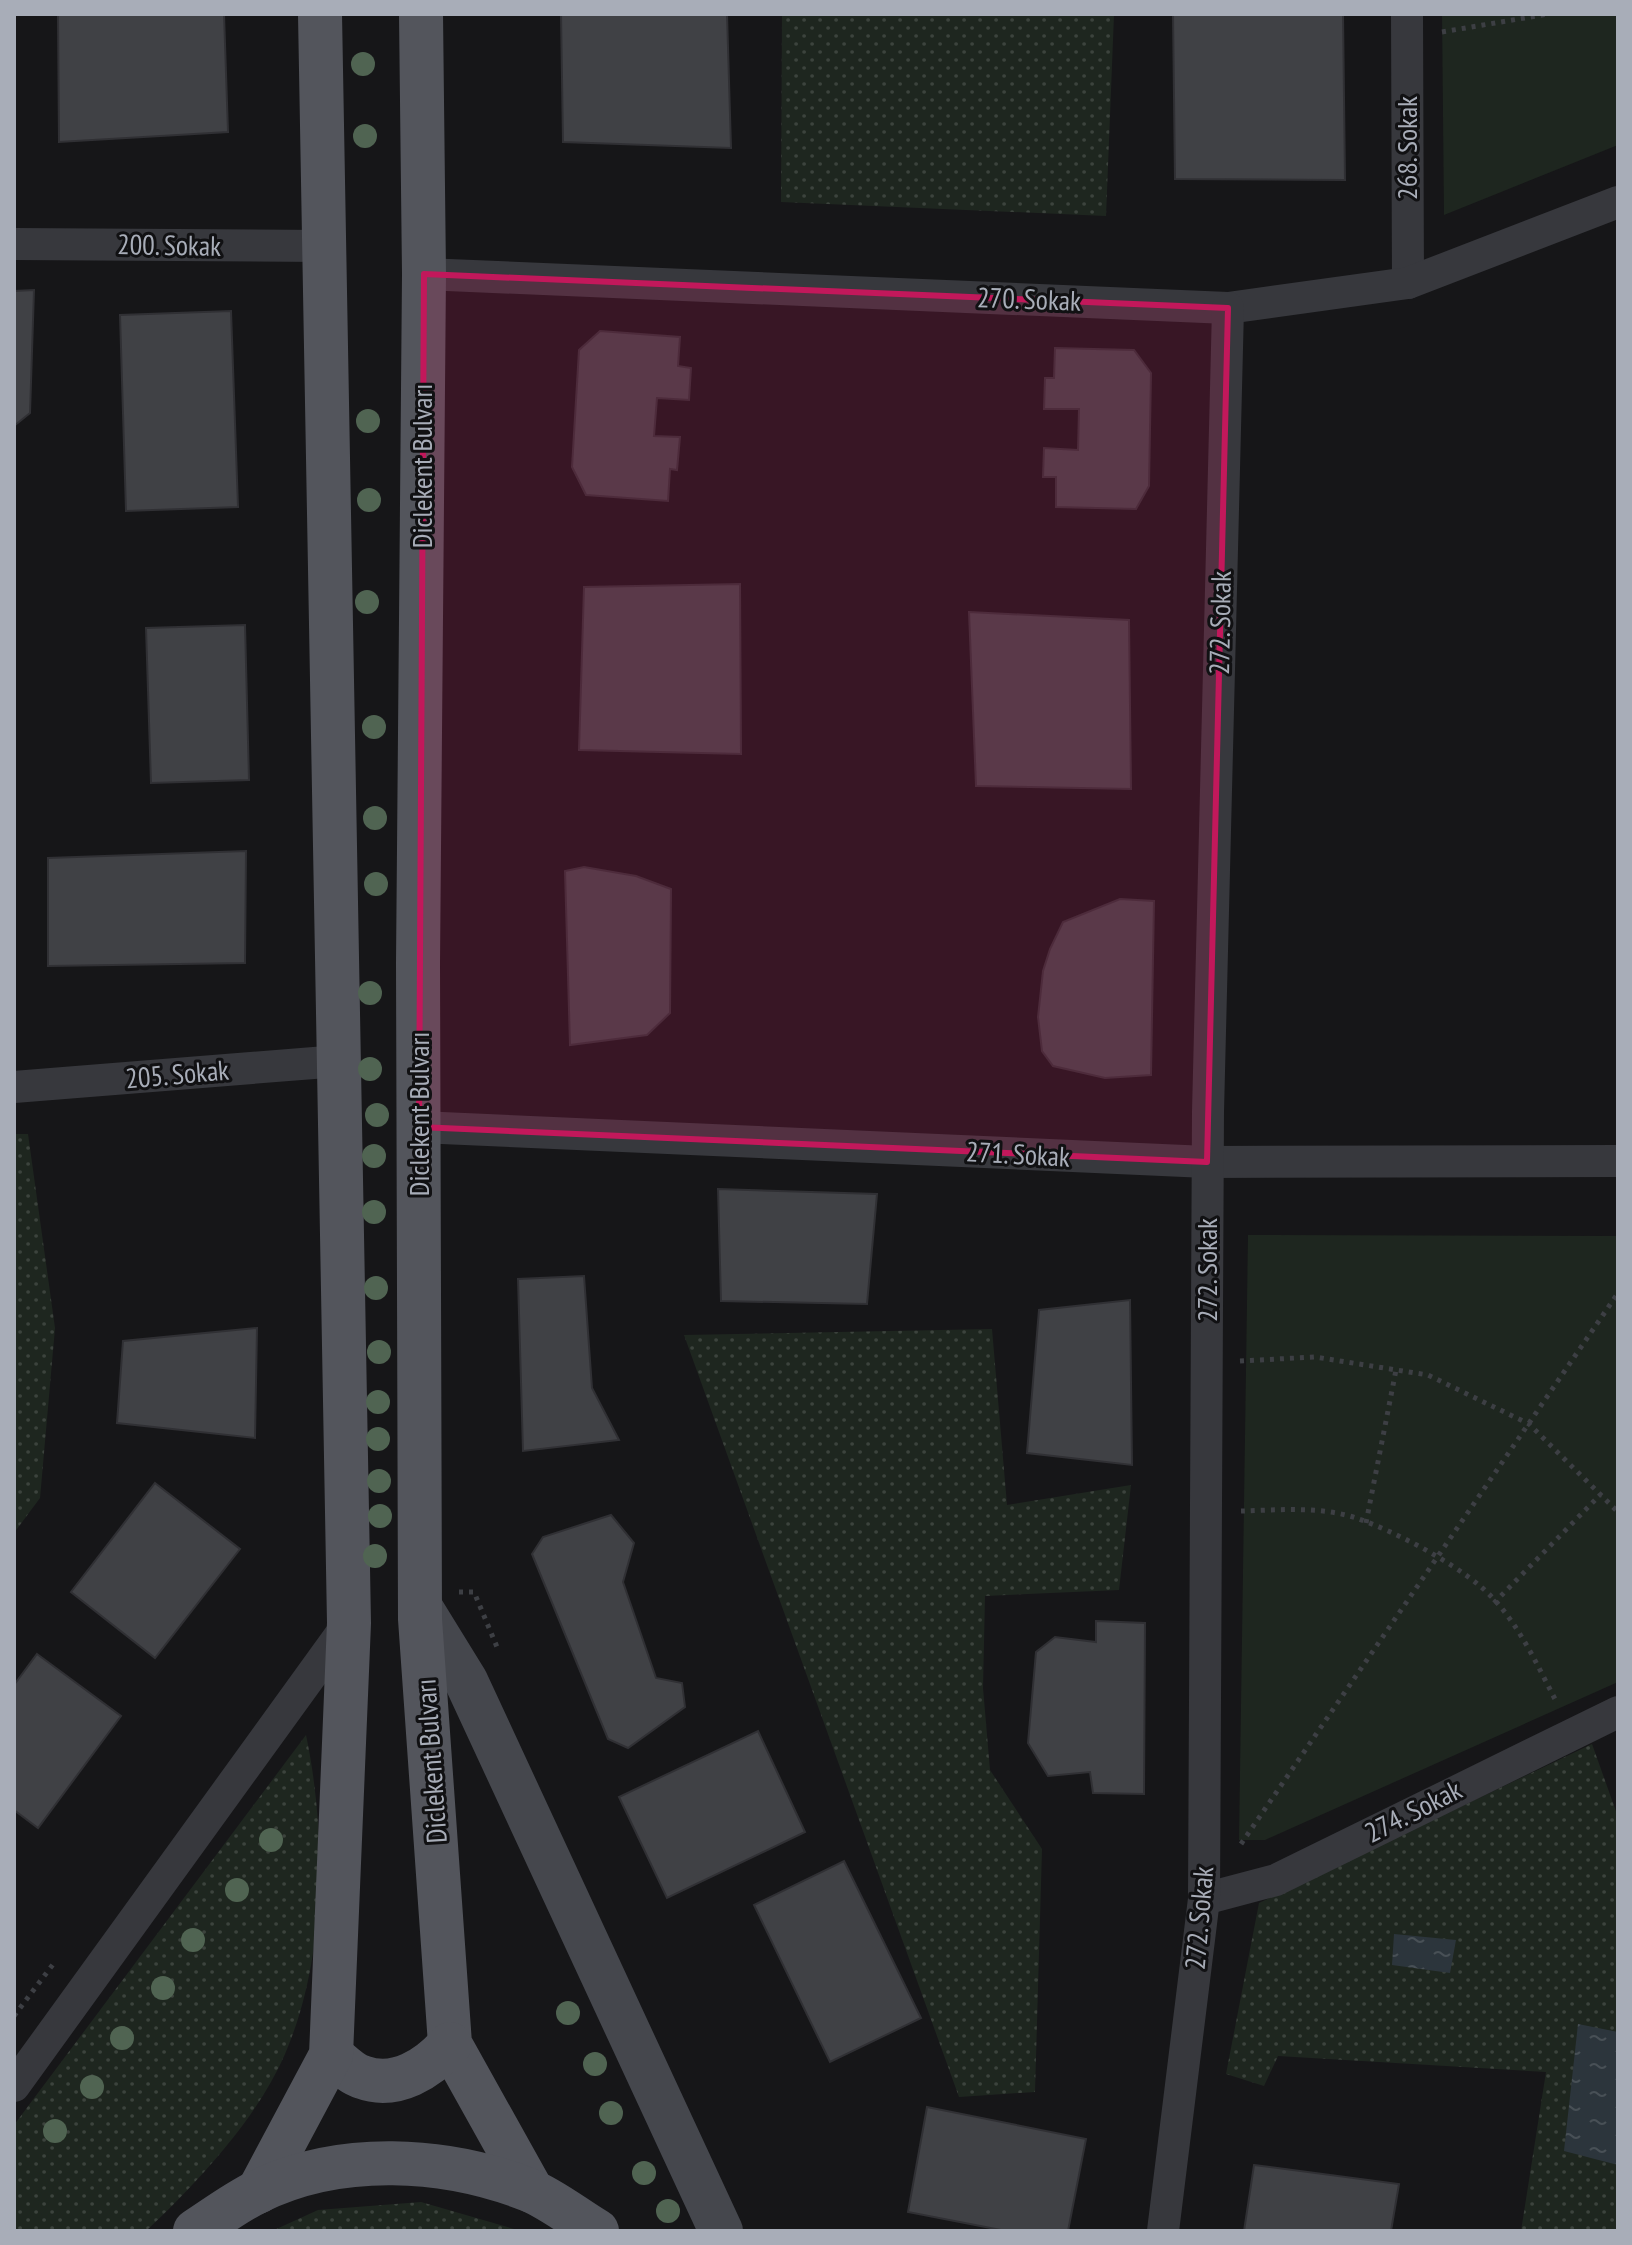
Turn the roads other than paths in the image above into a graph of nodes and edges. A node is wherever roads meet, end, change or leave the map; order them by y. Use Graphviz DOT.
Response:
graph roads {
  1 [pos="320,14"];
  2 [pos="421,14"];
  3 [pos="1407,26"];
  4 [pos="1618,202"];
  5 [pos="14,244"];
  6 [pos="324,246"];
  7 [pos="424,274"];
  8 [pos="1408,283"];
  9 [pos="1228,308"];
  10 [pos="339,1061"];
  11 [pos="14,1087"];
  12 [pos="419,1127"];
  13 [pos="1618,1161"];
  14 [pos="1207,1162"];
  15 [pos="421,1608"];
  16 [pos="349,1623"];
  17 [pos="1618,1712"];
  18 [pos="1204,1899"];
  19 [pos="450,2044"];
  20 [pos="331,2055"];
  21 [pos="14,2086"];
  22 [pos="532,2191"];
  23 [pos="258,2192"];
  24 [pos="195,2231"];
  25 [pos="597,2231"];
  26 [pos="721,2231"];
  27 [pos="1163,2231"];
  1 -- 6 [label="main road"];
  2 -- 7 [label="main road, Diclekent Bulvarı"];
  3 -- 8 [label="street, 268. Sokak"];
  4 -- 8 [label="street, 270. Sokak"];
  5 -- 6 [label="street, 200. Sokak"];
  6 -- 10 [label="main road"];
  7 -- 9 [label="street, 270. Sokak"];
  7 -- 12 [label="main road, Diclekent Bulvarı"];
  8 -- 9 [label="street, 270. Sokak"];
  9 -- 14 [label="street, 272. Sokak"];
  10 -- 11 [label="street, 205. Sokak"];
  10 -- 16 [label="main road"];
  12 -- 14 [label="street, 271. Sokak"];
  12 -- 15 [label="main road, Diclekent Bulvarı"];
  13 -- 14 [label="street, 271. Sokak"];
  14 -- 18 [label="street, 272. Sokak"];
  15 -- 19 [label="main road, Diclekent Bulvarı"];
  15 -- 26 [label="main road"];
  16 -- 20 [label="main road"];
  16 -- 21 [label="street"];
  17 -- 18 [label="street, 274. Sokak"];
  18 -- 27 [label="street, 272. Sokak"];
  19 -- 20 [label="main road"];
  19 -- 22 [label="main road, Diclekent Bulvarı"];
  20 -- 23 [label="main road"];
  22 -- 23 [label="main road"];
  22 -- 25 [label="main road"];
  23 -- 24 [label="main road"];
}
